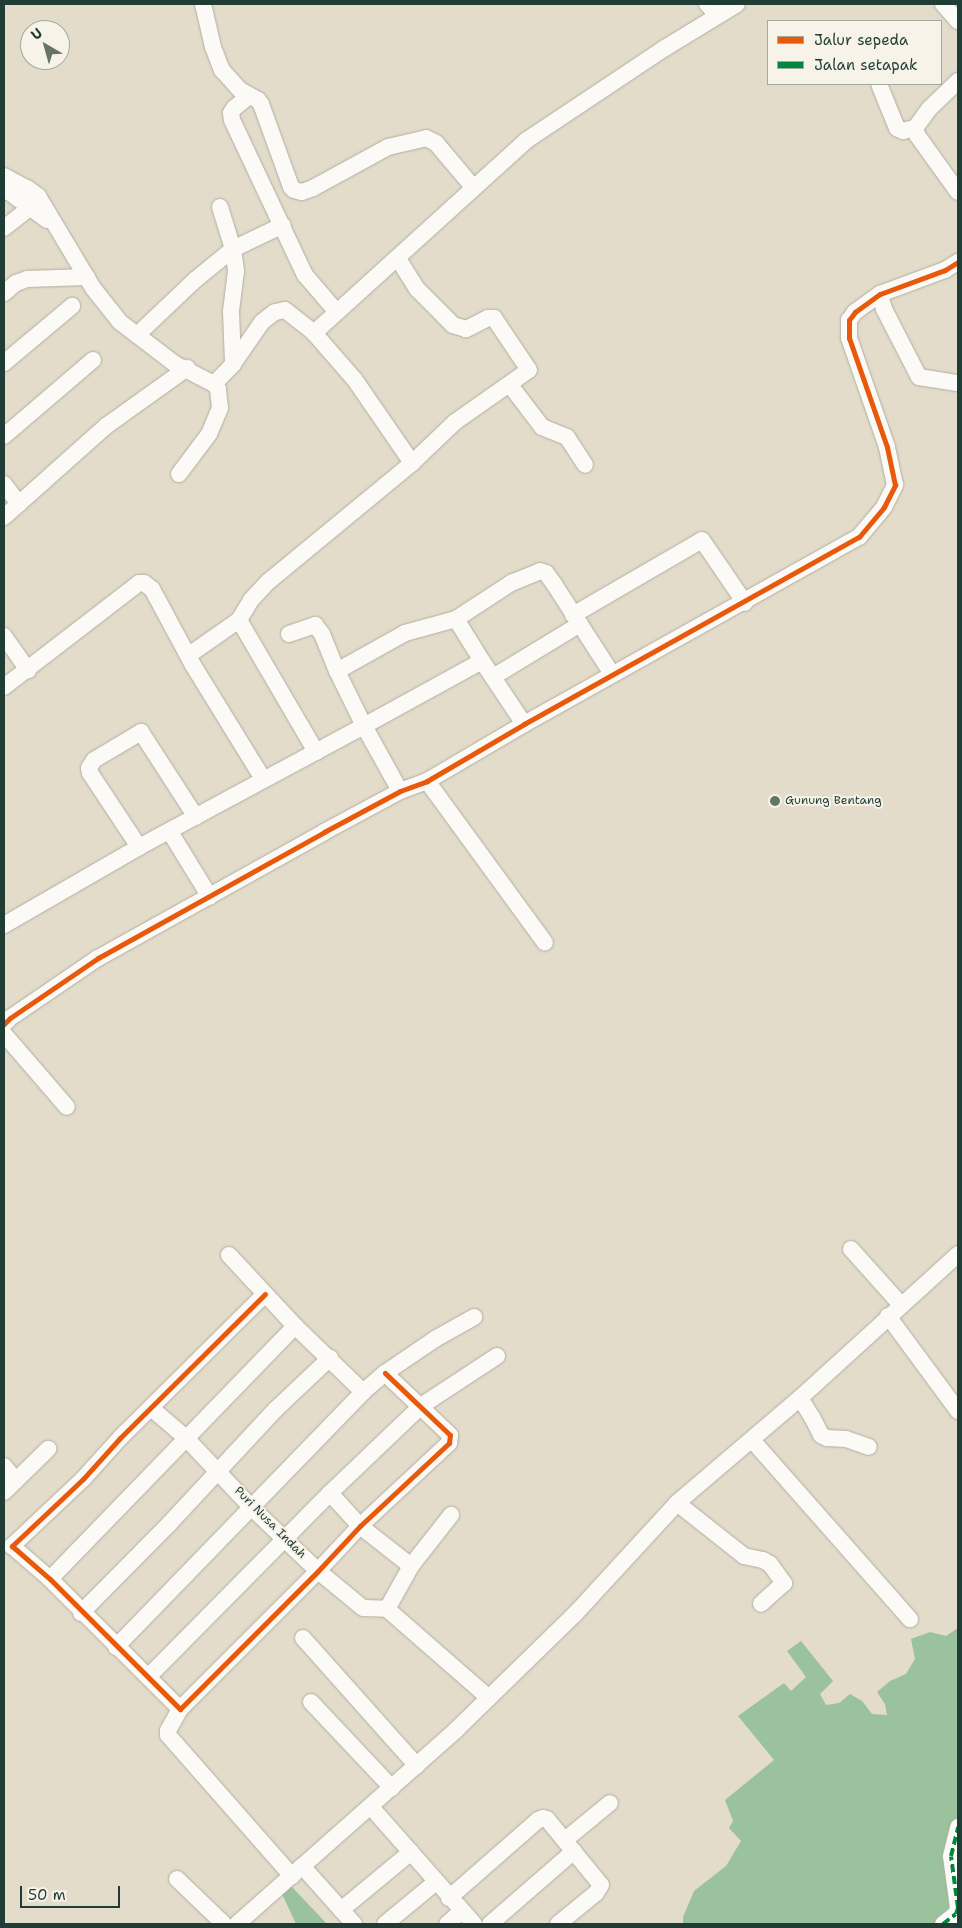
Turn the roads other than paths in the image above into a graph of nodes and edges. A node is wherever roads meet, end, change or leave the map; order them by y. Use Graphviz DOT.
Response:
graph roads {
  1 [pos="203,4"];
  2 [pos="737,4"];
  3 [pos="943,4"];
  4 [pos="712,10"];
  5 [pos="958,21"];
  6 [pos="958,81"];
  7 [pos="879,85"];
  8 [pos="250,96"];
  9 [pos="915,128"];
  10 [pos="4,176"];
  11 [pos="956,182"];
  12 [pos="474,187"];
  13 [pos="4,191"];
  14 [pos="30,207"];
  15 [pos="220,207"];
  16 [pos="283,225"];
  17 [pos="54,226"];
  18 [pos="4,228"];
  19 [pos="233,249"];
  20 [pos="398,259"];
  21 [pos="958,262"];
  22 [pos="87,277"];
  23 [pos="4,293"];
  24 [pos="880,294"];
  25 [pos="72,306"];
  26 [pos="336,311"];
  27 [pos="314,334"];
  28 [pos="136,335"];
  29 [pos="93,360"];
  30 [pos="4,363"];
  31 [pos="233,364"];
  32 [pos="187,368"];
  33 [pos="958,383"];
  34 [pos="214,384"];
  35 [pos="510,384"];
  36 [pos="4,436"];
  37 [pos="412,462"];
  38 [pos="585,465"];
  39 [pos="179,474"];
  40 [pos="4,484"];
  41 [pos="19,504"];
  42 [pos="4,517"];
  43 [pos="745,603"];
  44 [pos="456,619"];
  45 [pos="576,619"];
  46 [pos="239,620"];
  47 [pos="289,634"];
  48 [pos="4,636"];
  49 [pos="189,654"];
  50 [pos="482,661"];
  51 [pos="28,670"];
  52 [pos="337,671"];
  53 [pos="612,674"];
  54 [pos="493,677"];
  55 [pos="4,688"];
  56 [pos="524,724"];
  57 [pos="364,726"];
  58 [pos="316,752"];
  59 [pos="263,779"];
  60 [pos="427,781"];
  61 [pos="400,791"];
  62 [pos="196,817"];
  63 [pos="170,832"];
  64 [pos="139,847"];
  65 [pos="210,897"];
  66 [pos="5,921"];
  67 [pos="546,943"];
  68 [pos="4,1024"];
  69 [pos="4,1034"];
  70 [pos="67,1107"];
  71 [pos="851,1249"];
  72 [pos="958,1254"];
  73 [pos="229,1255"];
  74 [pos="265,1294"];
  75 [pos="901,1305"];
  76 [pos="888,1316"];
  77 [pos="474,1317"];
  78 [pos="295,1326"];
  79 [pos="498,1356"];
  80 [pos="330,1358"];
  81 [pos="385,1373"];
  82 [pos="362,1392"];
  83 [pos="800,1398"];
  84 [pos="421,1406"];
  85 [pos="151,1408"];
  86 [pos="958,1411"];
  87 [pos="185,1437"];
  88 [pos="752,1440"];
  89 [pos="869,1447"];
  90 [pos="48,1449"];
  91 [pos="4,1466"];
  92 [pos="219,1471"];
  93 [pos="10,1486"];
  94 [pos="330,1493"];
  95 [pos="677,1504"];
  96 [pos="252,1508"];
  97 [pos="451,1515"];
  98 [pos="360,1526"];
  99 [pos="284,1539"];
  100 [pos="6,1543"];
  101 [pos="411,1566"];
  102 [pos="318,1571"];
  103 [pos="50,1579"];
  104 [pos="762,1604"];
  105 [pos="387,1609"];
  106 [pos="81,1613"];
  107 [pos="910,1619"];
  108 [pos="303,1638"];
  109 [pos="116,1647"];
  110 [pos="148,1677"];
  111 [pos="489,1698"];
  112 [pos="311,1702"];
  113 [pos="180,1710"];
  114 [pos="417,1766"];
  115 [pos="392,1788"];
  116 [pos="610,1803"];
  117 [pos="371,1807"];
  118 [pos="958,1827"];
  119 [pos="570,1846"];
  120 [pos="411,1852"];
  121 [pos="297,1871"];
  122 [pos="177,1879"];
  123 [pos="436,1882"];
  124 [pos="449,1898"];
  125 [pos="341,1910"];
  126 [pos="462,1911"];
  127 [pos="224,1924"];
  128 [pos="237,1924"];
  129 [pos="354,1924"];
  130 [pos="385,1924"];
  131 [pos="447,1924"];
  132 [pos="474,1924"];
  133 [pos="490,1924"];
  134 [pos="558,1924"];
  135 [pos="943,1924"];
  1 -- 8 [label="street"];
  2 -- 4 [label="street"];
  3 -- 5 [label="street"];
  4 -- 12 [label="street"];
  6 -- 9 [label="street"];
  7 -- 9 [label="street"];
  8 -- 12 [label="street"];
  8 -- 16 [label="street"];
  9 -- 11 [label="street"];
  10 -- 17 [label="street"];
  12 -- 20 [label="street"];
  13 -- 14 [label="street"];
  14 -- 17 [label="street"];
  14 -- 18 [label="street"];
  15 -- 19 [label="street"];
  16 -- 19 [label="street"];
  16 -- 26 [label="street"];
  17 -- 22 [label="street"];
  19 -- 28 [label="street"];
  19 -- 31 [label="street"];
  20 -- 26 [label="street"];
  20 -- 35 [label="street"];
  21 -- 24 [label="street"];
  22 -- 23 [label="street"];
  22 -- 28 [label="street"];
  24 -- 33 [label="street"];
  24 -- 43 [label="street"];
  25 -- 30 [label="street"];
  26 -- 27 [label="street"];
  27 -- 31 [label="street"];
  27 -- 37 [label="street"];
  28 -- 32 [label="street"];
  29 -- 36 [label="street"];
  31 -- 34 [label="street"];
  32 -- 34 [label="street"];
  32 -- 41 [label="street"];
  34 -- 39 [label="street"];
  35 -- 37 [label="street"];
  35 -- 38 [label="street"];
  37 -- 46 [label="street"];
  40 -- 41 [label="street"];
  41 -- 42 [label="street"];
  43 -- 45 [label="street"];
  43 -- 53 [label="street"];
  44 -- 45 [label="street"];
  44 -- 50 [label="street"];
  44 -- 52 [label="street"];
  45 -- 53 [label="street"];
  45 -- 54 [label="street"];
  46 -- 49 [label="street"];
  46 -- 58 [label="street"];
  47 -- 52 [label="street"];
  48 -- 51 [label="street"];
  49 -- 51 [label="street"];
  49 -- 59 [label="street"];
  50 -- 54 [label="street"];
  50 -- 57 [label="street"];
  51 -- 55 [label="street"];
  52 -- 57 [label="street"];
  53 -- 56 [label="street"];
  54 -- 56 [label="street"];
  56 -- 60 [label="street"];
  57 -- 58 [label="street"];
  57 -- 61 [label="street"];
  58 -- 59 [label="street"];
  59 -- 62 [label="street"];
  60 -- 61 [label="street"];
  60 -- 67 [label="street"];
  61 -- 65 [label="street"];
  62 -- 63 [label="street"];
  62 -- 64 [label="street"];
  63 -- 64 [label="street"];
  63 -- 65 [label="street"];
  64 -- 66 [label="street"];
  65 -- 68 [label="street"];
  69 -- 70 [label="street"];
  71 -- 75 [label="street"];
  72 -- 75 [label="street"];
  73 -- 74 [label="street"];
  74 -- 78 [label="street"];
  74 -- 85 [label="street"];
  75 -- 76 [label="street"];
  76 -- 83 [label="street"];
  76 -- 86 [label="street"];
  77 -- 81 [label="street"];
  78 -- 80 [label="street"];
  78 -- 87 [label="street"];
  79 -- 84 [label="street"];
  80 -- 82 [label="street"];
  80 -- 92 [label="street"];
  81 -- 82 [label="street"];
  81 -- 84 [label="street"];
  82 -- 96 [label="street"];
  83 -- 88 [label="street"];
  83 -- 89 [label="street"];
  84 -- 94 [label="street"];
  84 -- 98 [label="street"];
  85 -- 87 [label="street, Puri Nusa Indah"];
  85 -- 100 [label="street"];
  87 -- 92 [label="street, Puri Nusa Indah"];
  87 -- 103 [label="street"];
  88 -- 95 [label="street"];
  88 -- 107 [label="street"];
  90 -- 93 [label="street"];
  91 -- 93 [label="street"];
  92 -- 96 [label="street, Puri Nusa Indah"];
  92 -- 106 [label="street"];
  94 -- 98 [label="street"];
  94 -- 99 [label="street"];
  95 -- 104 [label="street"];
  95 -- 111 [label="street"];
  96 -- 99 [label="street, Puri Nusa Indah"];
  96 -- 109 [label="street"];
  97 -- 101 [label="street"];
  98 -- 101 [label="street"];
  98 -- 102 [label="street"];
  99 -- 102 [label="street, Puri Nusa Indah"];
  99 -- 110 [label="street"];
  100 -- 103 [label="street"];
  101 -- 105 [label="street"];
  102 -- 105 [label="street, Puri Nusa Indah"];
  102 -- 113 [label="street"];
  103 -- 106 [label="street"];
  105 -- 111 [label="street"];
  106 -- 109 [label="street"];
  108 -- 114 [label="street"];
  109 -- 110 [label="street"];
  110 -- 113 [label="street"];
  111 -- 114 [label="street"];
  112 -- 115 [label="street"];
  113 -- 121 [label="street"];
  114 -- 115 [label="street"];
  115 -- 117 [label="street"];
  116 -- 119 [label="street"];
  117 -- 120 [label="street"];
  117 -- 121 [label="street"];
  118 -- 135 [label="street"];
  119 -- 124 [label="street"];
  119 -- 133 [label="street"];
  119 -- 134 [label="street"];
  120 -- 123 [label="street"];
  120 -- 125 [label="street"];
  121 -- 125 [label="street"];
  121 -- 128 [label="street"];
  122 -- 127 [label="street"];
  123 -- 124 [label="street"];
  123 -- 130 [label="street"];
  124 -- 126 [label="street"];
  125 -- 129 [label="street"];
  126 -- 131 [label="street"];
  126 -- 132 [label="street"];
}
